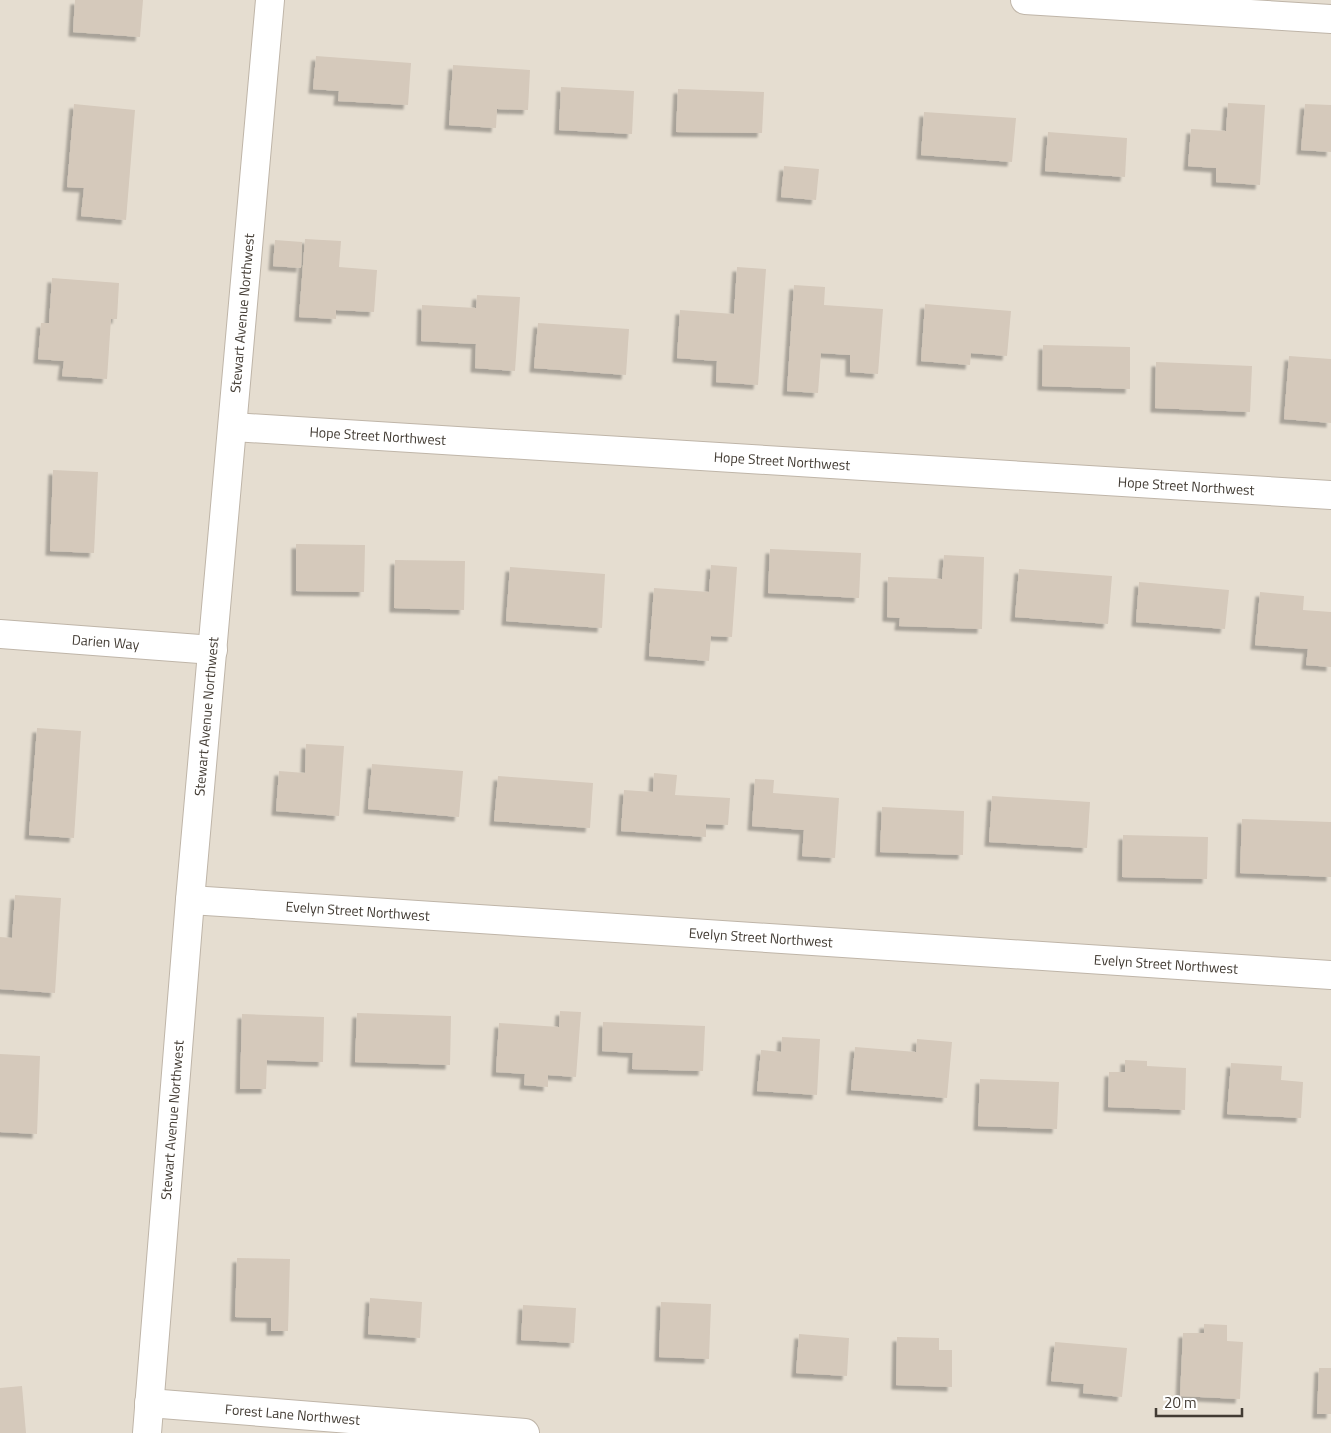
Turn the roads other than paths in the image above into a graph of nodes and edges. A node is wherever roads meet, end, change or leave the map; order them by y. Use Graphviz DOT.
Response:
graph roads {
  1 [pos="270,0"];
  2 [pos="1025,0"];
  3 [pos="1108,2"];
  4 [pos="1331,20"];
  5 [pos="232,427"];
  6 [pos="1331,495"];
  7 [pos="0,634"];
  8 [pos="213,650"];
  9 [pos="190,900"];
  10 [pos="1331,975"];
  11 [pos="149,1403"];
  12 [pos="147,1433"];
  13 [pos="525,1433"];
  1 -- 5 [label="street, Stewart Avenue Northwest"];
  2 -- 3 [label="street"];
  3 -- 4 [label="street"];
  5 -- 6 [label="street, Hope Street Northwest"];
  5 -- 8 [label="street, Stewart Avenue Northwest"];
  7 -- 8 [label="street, Darien Way"];
  8 -- 9 [label="street, Stewart Avenue Northwest"];
  9 -- 10 [label="street, Evelyn Street Northwest"];
  9 -- 11 [label="street, Stewart Avenue Northwest"];
  11 -- 12 [label="street, Stewart Avenue Northwest"];
  11 -- 13 [label="street, Forest Lane Northwest"];
}
